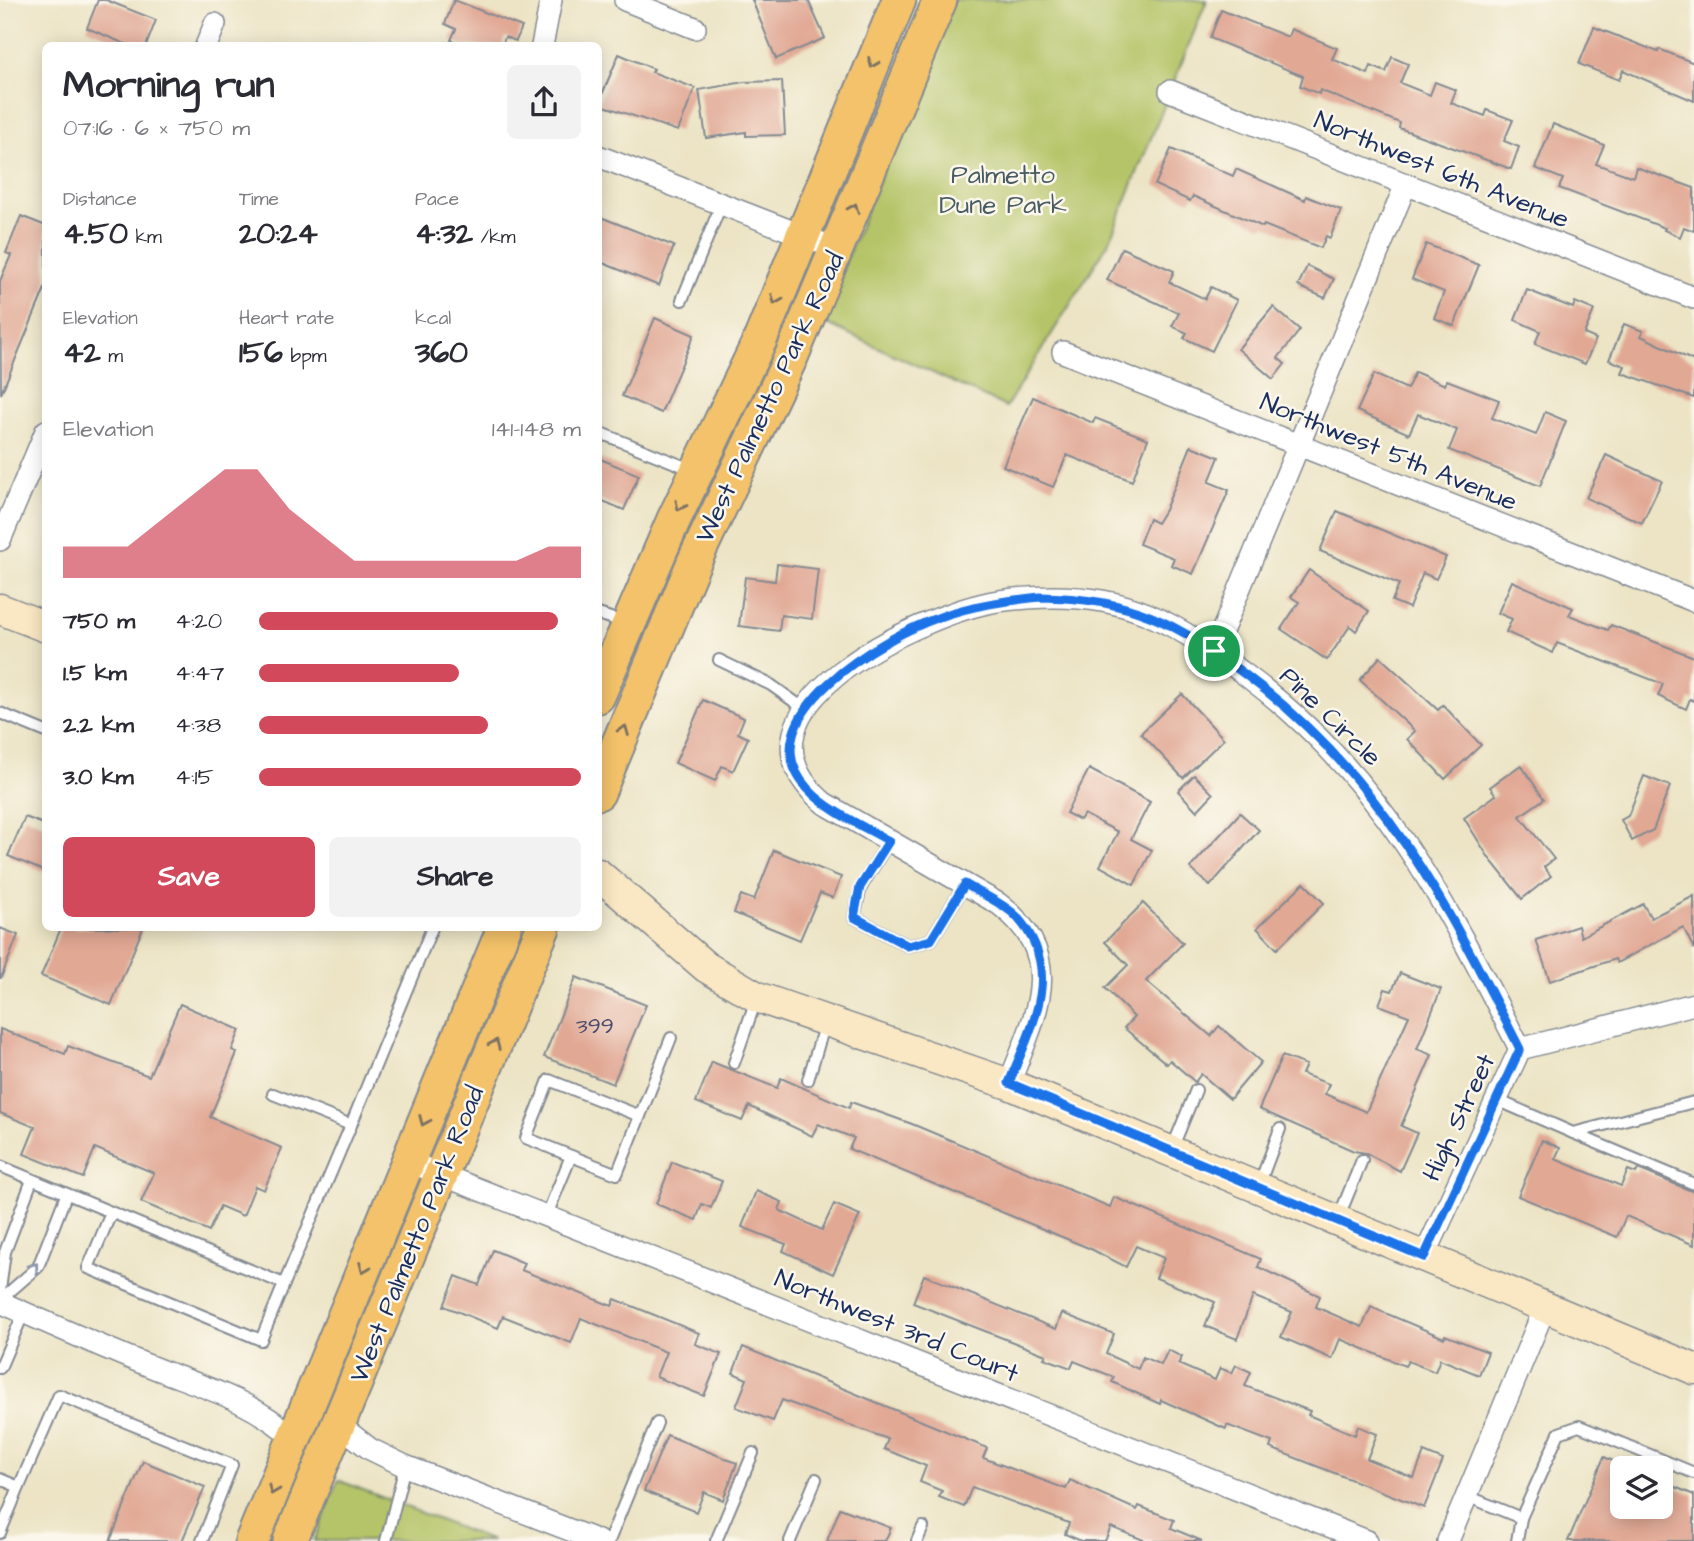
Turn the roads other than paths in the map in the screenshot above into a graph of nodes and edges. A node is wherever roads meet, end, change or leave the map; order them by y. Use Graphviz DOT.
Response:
graph roads {
  1 [pos="551,0"];
  2 [pos="625,0"];
  3 [pos="899,0"];
  4 [pos="940,0"];
  5 [pos="215,24"];
  6 [pos="695,28"];
  7 [pos="208,42"];
  8 [pos="543,42"];
  9 [pos="1170,91"];
  10 [pos="602,158"];
  11 [pos="1406,184"];
  12 [pos="721,205"];
  13 [pos="802,237"];
  14 [pos="837,249"];
  15 [pos="1694,298"];
  16 [pos="682,300"];
  17 [pos="1063,352"];
  18 [pos="602,434"];
  19 [pos="42,440"];
  20 [pos="1299,445"];
  21 [pos="696,472"];
  22 [pos="0,540"];
  23 [pos="1694,601"];
  24 [pos="0,608"];
  25 [pos="613,619"];
  26 [pos="42,625"];
  27 [pos="1214,651"];
  28 [pos="719,660"];
  29 [pos="602,675"];
  30 [pos="806,710"];
  31 [pos="0,713"];
  32 [pos="42,730"];
  33 [pos="602,783"];
  34 [pos="889,841"];
  35 [pos="602,877"];
  36 [pos="965,884"];
  37 [pos="431,931"];
  38 [pos="503,931"];
  39 [pos="542,931"];
  40 [pos="757,997"];
  41 [pos="1694,1004"];
  42 [pos="825,1020"];
  43 [pos="671,1038"];
  44 [pos="1520,1049"];
  45 [pos="734,1063"];
  46 [pos="808,1080"];
  47 [pos="1009,1083"];
  48 [pos="1196,1090"];
  49 [pos="273,1094"];
  50 [pos="1497,1100"];
  51 [pos="1694,1102"];
  52 [pos="640,1116"];
  53 [pos="351,1125"];
  54 [pos="1280,1129"];
  55 [pos="1573,1133"];
  56 [pos="1171,1151"];
  57 [pos="571,1156"];
  58 [pos="1362,1160"];
  59 [pos="407,1161"];
  60 [pos="0,1166"];
  61 [pos="440,1175"];
  62 [pos="32,1180"];
  63 [pos="1694,1184"];
  64 [pos="1258,1188"];
  65 [pos="66,1195"];
  66 [pos="111,1213"];
  67 [pos="546,1217"];
  68 [pos="1337,1221"];
  69 [pos="5,1236"];
  70 [pos="1424,1257"];
  71 [pos="284,1284"];
  72 [pos="0,1290"];
  73 [pos="0,1301"];
  74 [pos="1545,1307"];
  75 [pos="24,1312"];
  76 [pos="335,1339"];
  77 [pos="0,1368"];
  78 [pos="1694,1369"];
  79 [pos="657,1423"];
  80 [pos="338,1424"];
  81 [pos="294,1438"];
  82 [pos="753,1453"];
  83 [pos="405,1466"];
  84 [pos="1694,1473"];
  85 [pos="0,1479"];
  86 [pos="816,1479"];
  87 [pos="19,1487"];
  88 [pos="1467,1496"];
  89 [pos="304,1507"];
  90 [pos="1521,1518"];
  91 [pos="923,1527"];
  92 [pos="0,1533"];
  93 [pos="202,1541"];
  94 [pos="252,1541"];
  95 [pos="290,1541"];
  96 [pos="386,1541"];
  97 [pos="598,1541"];
  98 [pos="609,1541"];
  99 [pos="716,1541"];
  100 [pos="790,1541"];
  101 [pos="917,1541"];
  102 [pos="1367,1541"];
  103 [pos="1448,1541"];
  104 [pos="1517,1541"];
  1 -- 8 [label="street"];
  2 -- 6 [label="street"];
  3 -- 13 [label="main road, West Palmetto Park Road, one-way"];
  14 -- 4 [label="main road, West Palmetto Park Road, one-way"];
  5 -- 7 [label="street"];
  9 -- 11 [label="street, Northwest 6th Avenue"];
  10 -- 12 [label="street"];
  11 -- 15 [label="street, Northwest 6th Avenue"];
  11 -- 20 [label="street"];
  12 -- 13 [label="street"];
  12 -- 16 [label="lane"];
  13 -- 14 [label="street"];
  13 -- 21 [label="main road, West Palmetto Park Road, one-way"];
  33 -- 14 [label="main road, West Palmetto Park Road, one-way"];
  17 -- 20 [label="street, Northwest 5th Avenue"];
  18 -- 21 [label="lane"];
  19 -- 22 [label="street"];
  20 -- 23 [label="street, Northwest 5th Avenue"];
  20 -- 27 [label="street"];
  21 -- 25 [label="main road, West Palmetto Park Road, one-way"];
  24 -- 26 [label="street"];
  25 -- 29 [label="main road, West Palmetto Park Road"];
  27 -- 30 [label="street, Pine Circle"];
  27 -- 44 [label="street, Pine Circle"];
  28 -- 30 [label="lane"];
  30 -- 34 [label="street, Pine Circle"];
  31 -- 32 [label="lane"];
  34 -- 36 [label="street, Pine Circle"];
  34 -- 36 [label="lane"];
  35 -- 40 [label="street"];
  36 -- 47 [label="street, Pine Circle"];
  37 -- 53 [label="lane"];
  38 -- 59 [label="main road, West Palmetto Park Road, one-way"];
  61 -- 39 [label="main road, West Palmetto Park Road, one-way"];
  40 -- 42 [label="street"];
  40 -- 45 [label="lane"];
  41 -- 44 [label="street, High Street"];
  42 -- 46 [label="lane"];
  42 -- 47 [label="street"];
  43 -- 52 [label="lane"];
  44 -- 50 [label="street, High Street"];
  47 -- 56 [label="street"];
  48 -- 56 [label="lane"];
  49 -- 53 [label="lane"];
  50 -- 55 [label="lane"];
  50 -- 70 [label="street, High Street"];
  51 -- 55 [label="lane"];
  52 -- 57 [label="lane"];
  52 -- 57 [label="lane"];
  53 -- 71 [label="lane"];
  54 -- 64 [label="lane"];
  55 -- 63 [label="lane"];
  56 -- 64 [label="street"];
  57 -- 67 [label="lane"];
  58 -- 68 [label="lane"];
  59 -- 61 [label="street, Northwest 3rd Court"];
  59 -- 76 [label="main road, West Palmetto Park Road, one-way"];
  60 -- 62 [label="lane"];
  61 -- 67 [label="street, Northwest 3rd Court"];
  61 -- 80 [label="main road, West Palmetto Park Road"];
  62 -- 65 [label="lane"];
  62 -- 69 [label="lane"];
  64 -- 68 [label="street"];
  65 -- 66 [label="lane"];
  73 -- 65 [label="lane, one-way"];
  66 -- 71 [label="lane"];
  66 -- 71 [label="lane"];
  67 -- 102 [label="street, Northwest 3rd Court"];
  68 -- 70 [label="street"];
  69 -- 72 [label="lane"];
  70 -- 74 [label="street"];
  73 -- 75 [label="street"];
  74 -- 78 [label="street"];
  74 -- 88 [label="street"];
  75 -- 77 [label="lane"];
  75 -- 81 [label="street"];
  76 -- 80 [label="main road"];
  76 -- 81 [label="main road, West Palmetto Park Road"];
  79 -- 98 [label="lane"];
  80 -- 83 [label="street"];
  80 -- 89 [label="main road, West Palmetto Park Road"];
  81 -- 89 [label="main road"];
  81 -- 94 [label="main road, West Palmetto Park Road, one-way"];
  82 -- 99 [label="lane"];
  83 -- 96 [label="lane"];
  83 -- 97 [label="street"];
  84 -- 90 [label="lane"];
  85 -- 87 [label="lane"];
  86 -- 100 [label="lane"];
  87 -- 92 [label="lane"];
  87 -- 93 [label="lane"];
  88 -- 90 [label="lane"];
  88 -- 103 [label="street"];
  89 -- 95 [label="main road, West Palmetto Park Road"];
  90 -- 104 [label="lane"];
  91 -- 101 [label="lane"];
}
